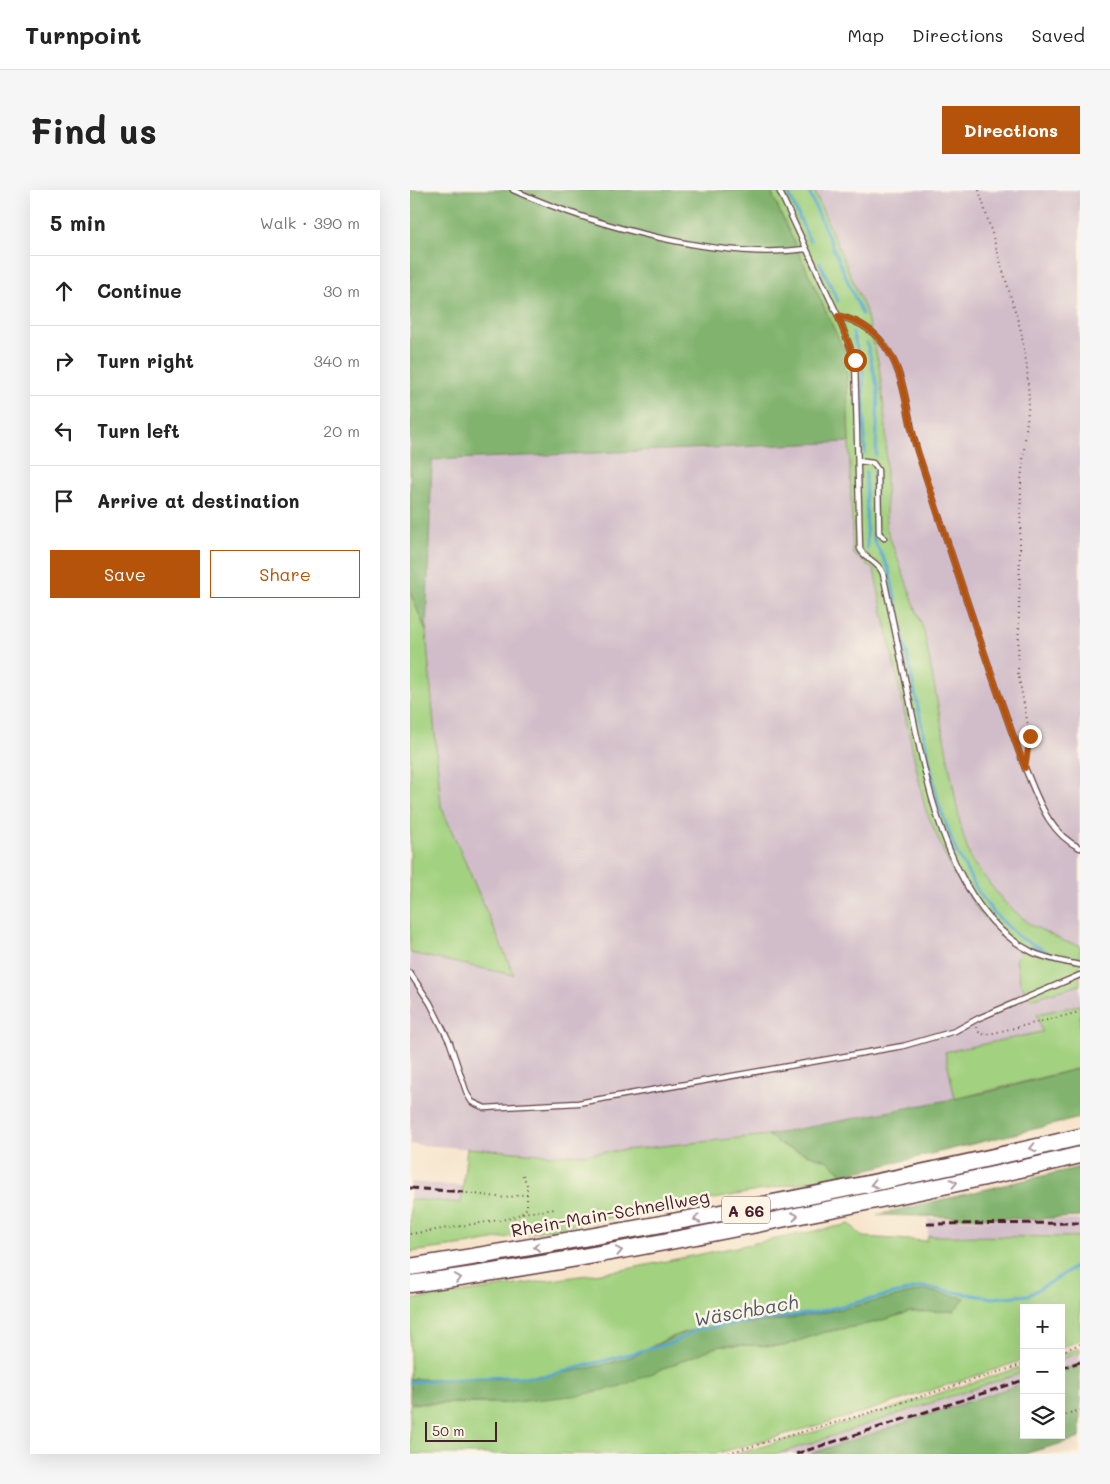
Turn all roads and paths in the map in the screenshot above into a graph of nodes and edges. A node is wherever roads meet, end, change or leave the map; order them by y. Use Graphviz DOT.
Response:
graph roads {
  1 [pos="513,190"];
  2 [pos="779,190"];
  3 [pos="978,190"];
  4 [pos="806,249"];
  5 [pos="838,316"];
  6 [pos="858,461"];
  7 [pos="884,538"];
  8 [pos="1025,768"];
  9 [pos="1080,848"];
  10 [pos="1080,965"];
  11 [pos="410,973"];
  12 [pos="1080,975"];
  13 [pos="1080,1012"];
  14 [pos="979,1018"];
  15 [pos="1080,1137"];
  16 [pos="1080,1155"];
  17 [pos="523,1175"];
  18 [pos="467,1192"];
  19 [pos="526,1194"];
  20 [pos="556,1210"];
  21 [pos="522,1213"];
  22 [pos="410,1234"];
  23 [pos="410,1267"];
  24 [pos="410,1284"];
  25 [pos="1080,1344"];
  26 [pos="1065,1350"];
  27 [pos="1020,1365"];
  28 [pos="1080,1410"];
  29 [pos="1065,1417"];
  30 [pos="724,1454"];
  1 -- 4 [label="lane"];
  2 -- 4 [label="lane"];
  3 -- 8 [label="path"];
  4 -- 5 [label="lane"];
  5 -- 6 [label="lane"];
  5 -- 8 [label="lane"];
  6 -- 7 [label="lane"];
  6 -- 10 [label="lane"];
  8 -- 9 [label="lane"];
  11 -- 14 [label="lane"];
  12 -- 14 [label="lane"];
  13 -- 14 [label="path"];
  15 -- 23 [label="highway, Rhein-Main-Schnellweg / A 66, one-way"];
  24 -- 16 [label="highway, A 66, one-way"];
  17 -- 19 [label="path"];
  18 -- 19 [label="path"];
  19 -- 21 [label="path"];
  20 -- 21 [label="path"];
  21 -- 22 [label="path"];
  25 -- 26 [label="path"];
  27 -- 30 [label="path"];
  28 -- 29 [label="path"];
}
